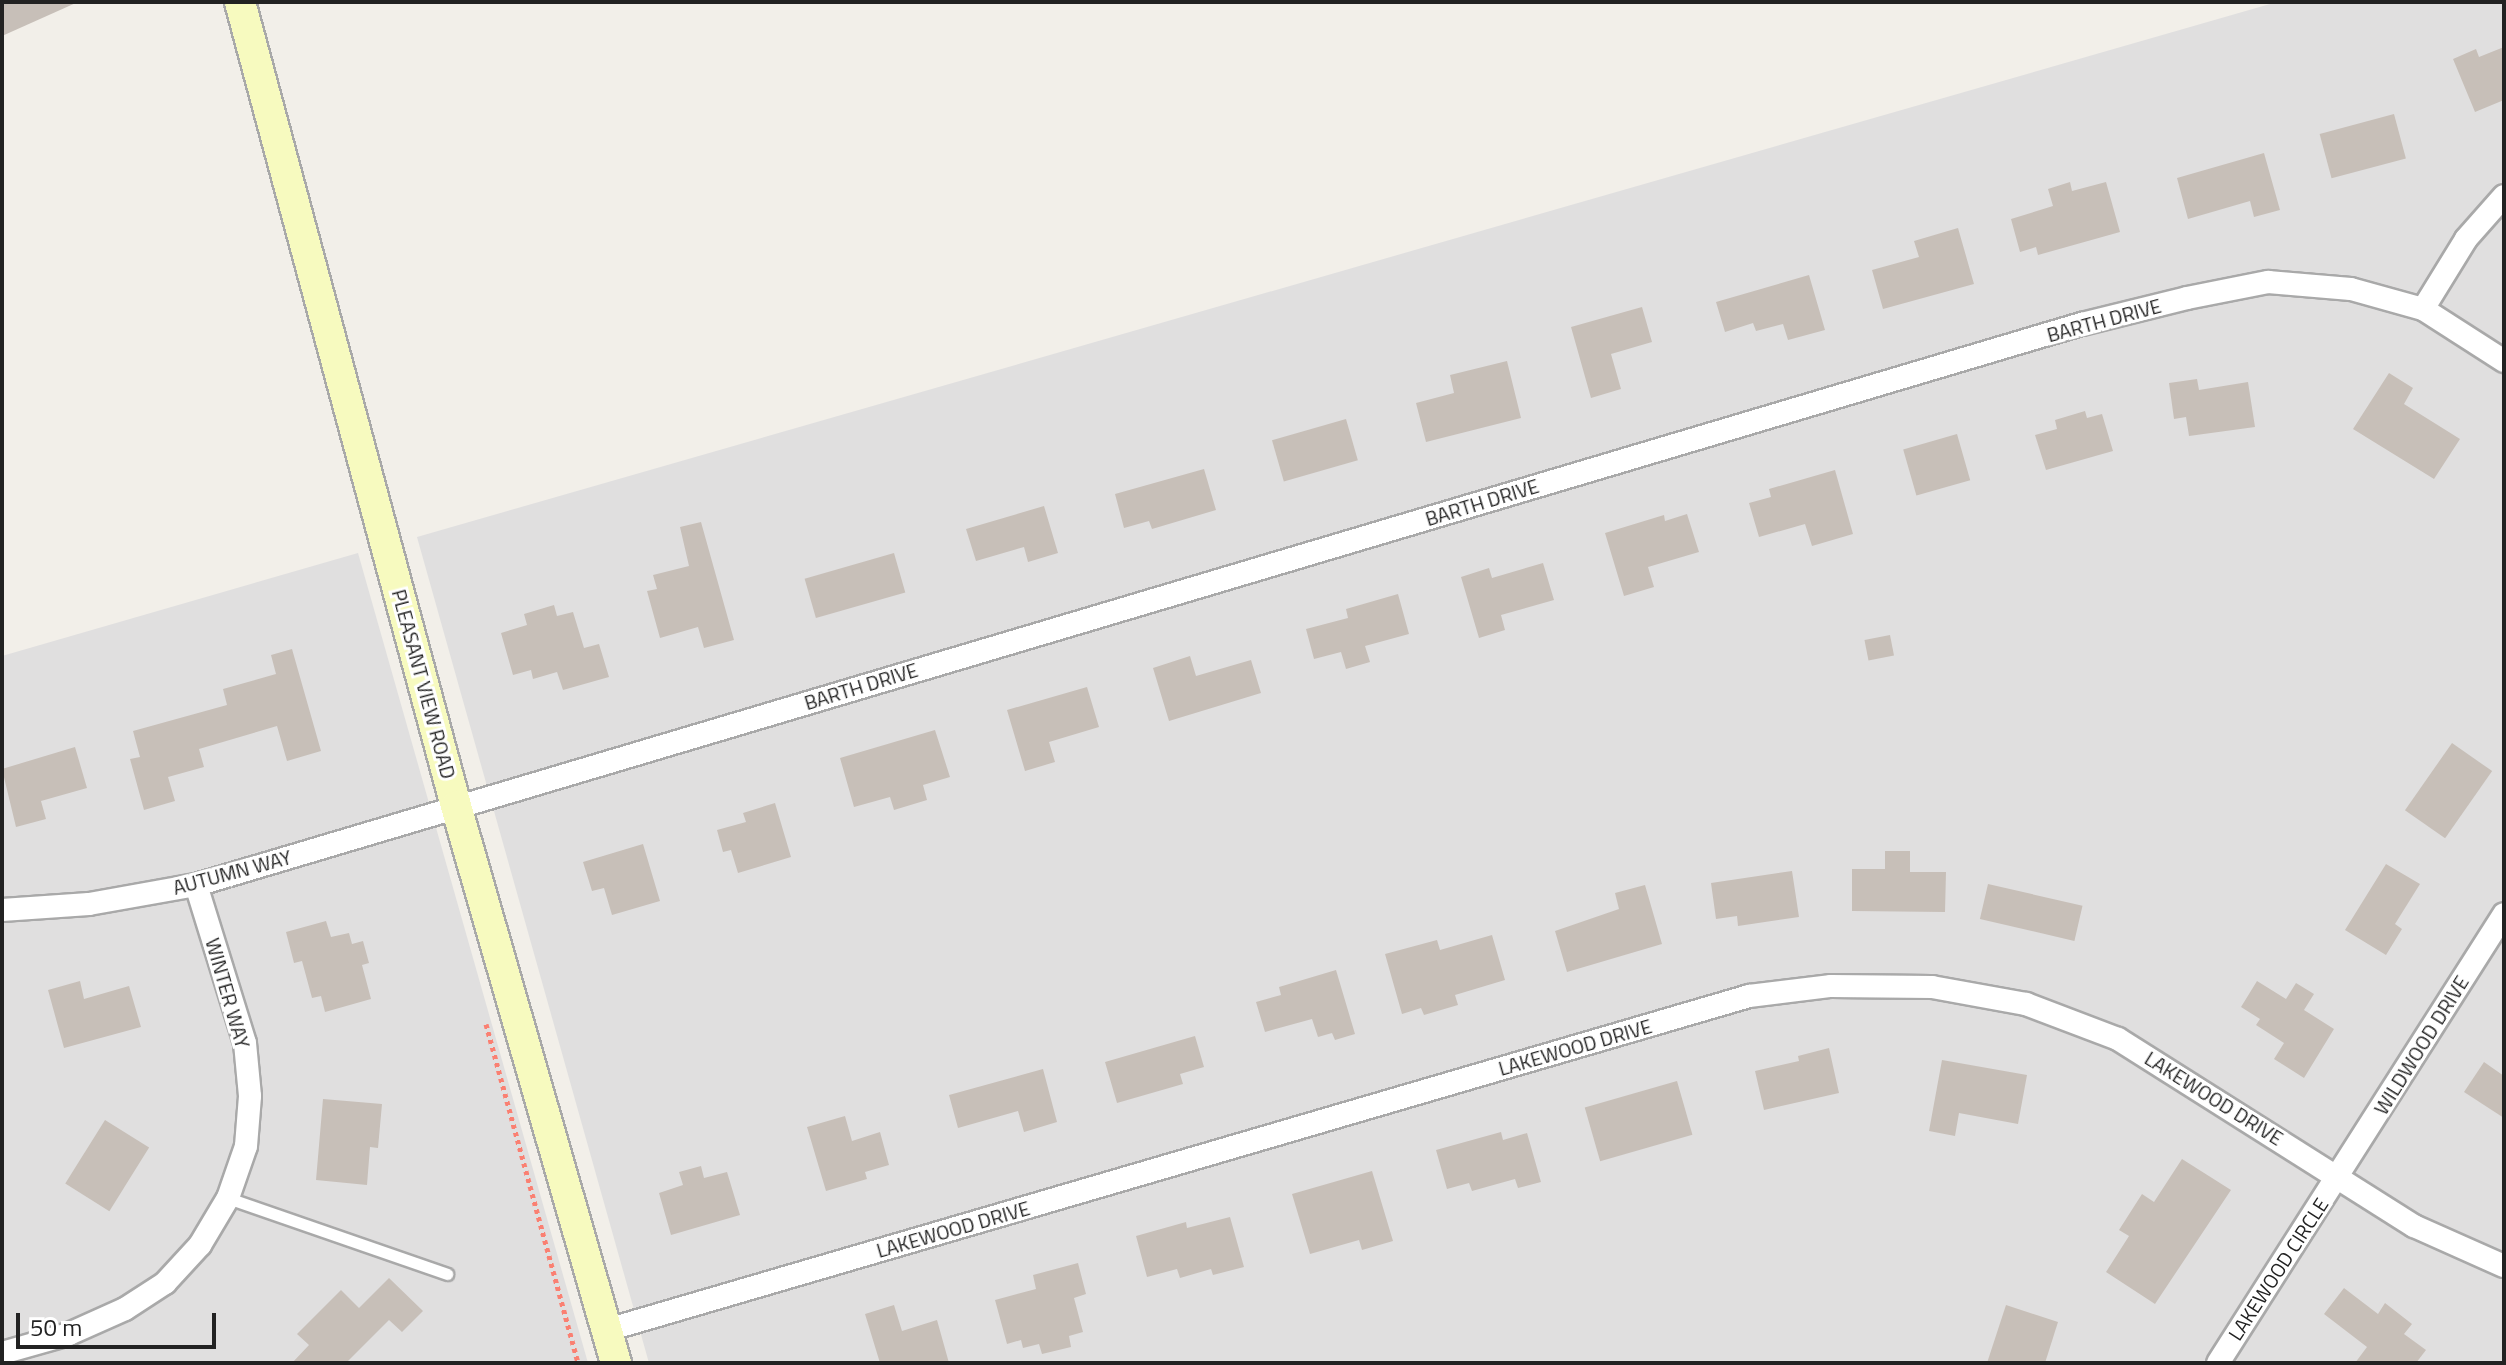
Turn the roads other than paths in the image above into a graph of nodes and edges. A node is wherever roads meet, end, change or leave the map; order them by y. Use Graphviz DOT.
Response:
graph roads {
  1 [pos="240,2"];
  2 [pos="2504,196"];
  3 [pos="2423,309"];
  4 [pos="2504,361"];
  5 [pos="456,806"];
  6 [pos="196,885"];
  7 [pos="2,910"];
  8 [pos="2504,914"];
  9 [pos="2338,1176"];
  10 [pos="228,1198"];
  11 [pos="2504,1266"];
  12 [pos="447,1274"];
  13 [pos="607,1330"];
  14 [pos="11,1355"];
  15 [pos="616,1363"];
  16 [pos="2218,1363"];
  1 -- 5 [label="main road, PLEASANT VIEW ROAD"];
  2 -- 3 [label="street"];
  3 -- 4 [label="street, BARTH DRIVE"];
  3 -- 5 [label="street, BARTH DRIVE"];
  5 -- 6 [label="street, AUTUMN WAY"];
  5 -- 13 [label="main road, PLEASANT VIEW ROAD"];
  6 -- 7 [label="street, AUTUMN WAY"];
  6 -- 10 [label="street, WINTER WAY"];
  8 -- 9 [label="street, WILDWOOD DRIVE"];
  9 -- 11 [label="street, LAKEWOOD DRIVE"];
  9 -- 13 [label="street, LAKEWOOD DRIVE"];
  9 -- 16 [label="street, LAKEWOOD CIRCLE"];
  10 -- 12 [label="lane"];
  10 -- 14 [label="street, WINTER WAY"];
  13 -- 15 [label="main road, PLEASANT VIEW ROAD"];
}
